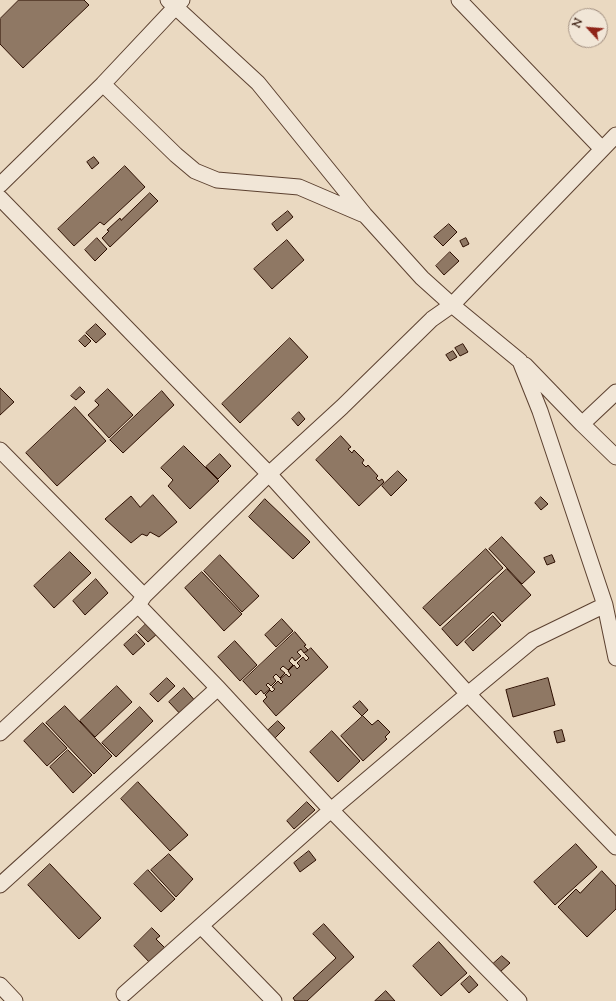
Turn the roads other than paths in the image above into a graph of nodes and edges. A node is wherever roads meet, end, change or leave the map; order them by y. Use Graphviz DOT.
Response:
graph roads {
  1 [pos="459,0"];
  2 [pos="175,2"];
  3 [pos="103,84"];
  4 [pos="616,135"];
  5 [pos="602,149"];
  6 [pos="0,185"];
  7 [pos="0,198"];
  8 [pos="365,215"];
  9 [pos="452,305"];
  10 [pos="520,361"];
  11 [pos="616,392"];
  12 [pos="582,424"];
  13 [pos="0,451"];
  14 [pos="616,457"];
  15 [pos="269,474"];
  16 [pos="141,600"];
  17 [pos="606,604"];
  18 [pos="616,658"];
  19 [pos="218,688"];
  20 [pos="468,694"];
  21 [pos="0,733"];
  22 [pos="331,810"];
  23 [pos="616,847"];
  24 [pos="0,884"];
  25 [pos="201,926"];
  26 [pos="0,985"];
  27 [pos="124,994"];
  28 [pos="15,1001"];
  29 [pos="274,1001"];
  30 [pos="519,1001"];
  1 -- 5 [label="street"];
  2 -- 3 [label="street"];
  2 -- 8 [label="street"];
  3 -- 6 [label="street"];
  3 -- 8 [label="street"];
  4 -- 5 [label="street"];
  5 -- 9 [label="street"];
  7 -- 15 [label="street"];
  8 -- 9 [label="street"];
  9 -- 10 [label="street"];
  9 -- 15 [label="street"];
  10 -- 12 [label="street"];
  10 -- 17 [label="street"];
  11 -- 12 [label="street"];
  12 -- 14 [label="street"];
  13 -- 16 [label="street"];
  15 -- 16 [label="street"];
  15 -- 20 [label="street"];
  16 -- 19 [label="street"];
  16 -- 21 [label="street"];
  17 -- 18 [label="street"];
  17 -- 20 [label="street"];
  19 -- 22 [label="street"];
  19 -- 24 [label="street"];
  20 -- 22 [label="street"];
  20 -- 23 [label="street"];
  22 -- 25 [label="street"];
  22 -- 30 [label="street"];
  25 -- 27 [label="street"];
  25 -- 29 [label="street"];
  26 -- 28 [label="street"];
}
